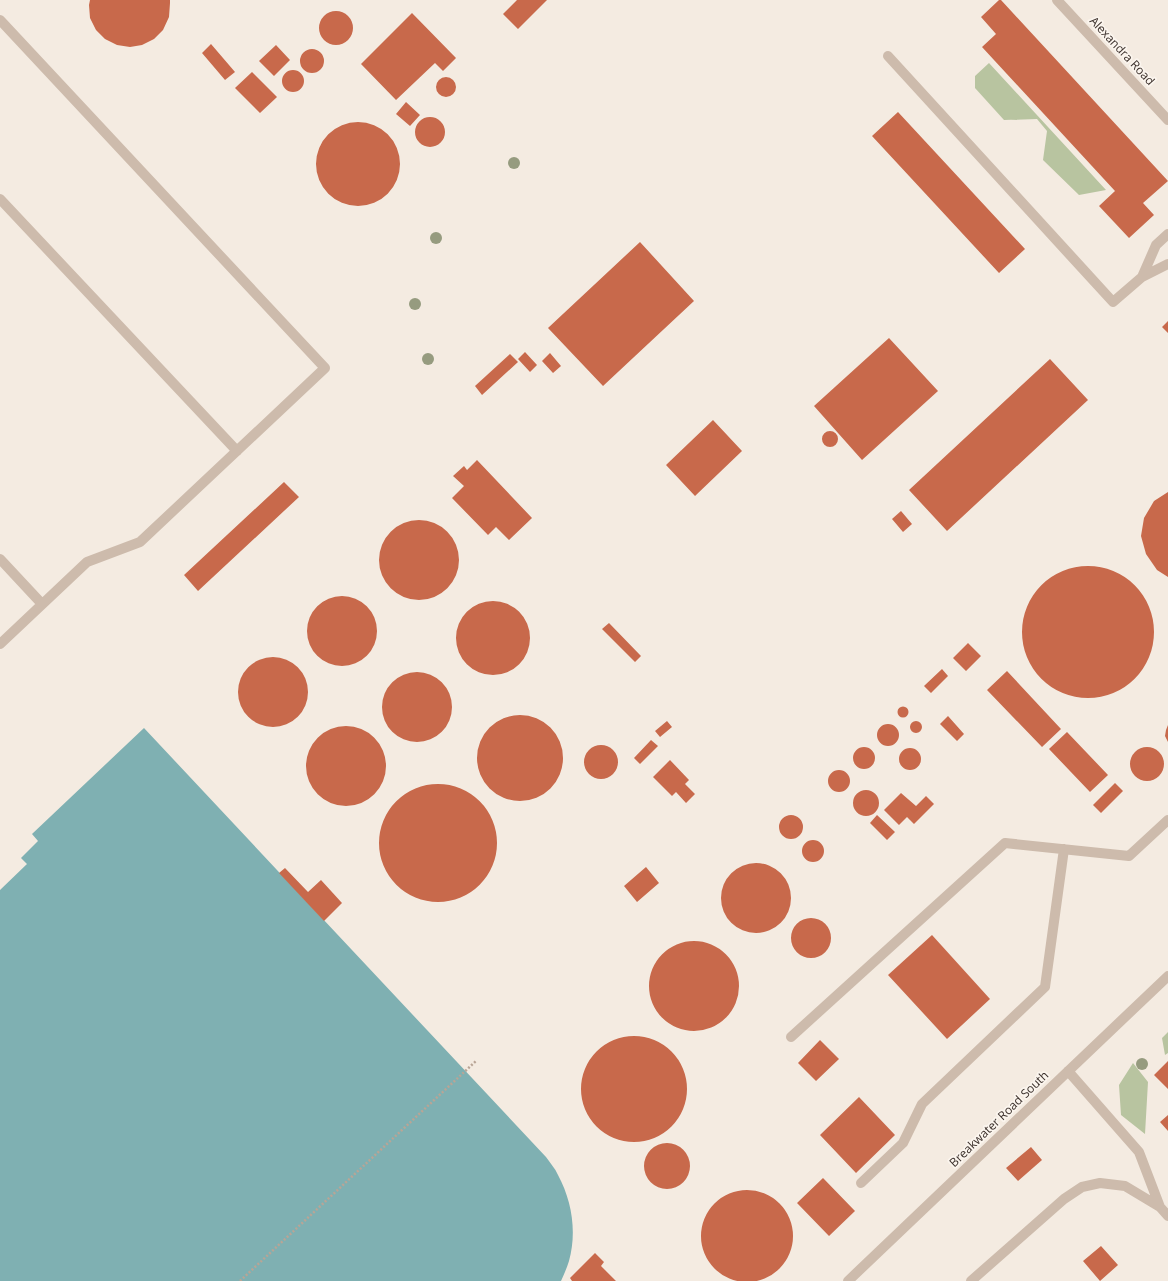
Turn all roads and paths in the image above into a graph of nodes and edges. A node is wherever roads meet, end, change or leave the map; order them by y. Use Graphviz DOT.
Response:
graph roads {
  1 [pos="1057,0"];
  2 [pos="0,20"];
  3 [pos="888,56"];
  4 [pos="1168,120"];
  5 [pos="0,199"];
  6 [pos="1168,234"];
  7 [pos="1168,264"];
  8 [pos="1142,277"];
  9 [pos="237,451"];
  10 [pos="0,559"];
  11 [pos="42,604"];
  12 [pos="0,644"];
  13 [pos="1168,820"];
  14 [pos="1064,850"];
  15 [pos="1168,976"];
  16 [pos="791,1037"];
  17 [pos="476,1061"];
  18 [pos="1068,1071"];
  19 [pos="861,1182"];
  20 [pos="1160,1207"];
  21 [pos="1168,1216"];
  22 [pos="240,1281"];
  23 [pos="848,1281"];
  24 [pos="971,1281"];
  1 -- 4 [label="street, Alexandra Road"];
  2 -- 9 [label="street"];
  3 -- 8 [label="street"];
  5 -- 9 [label="street"];
  6 -- 8 [label="street"];
  7 -- 8 [label="street"];
  9 -- 11 [label="street"];
  10 -- 11 [label="street"];
  11 -- 12 [label="street"];
  13 -- 14 [label="street"];
  14 -- 16 [label="street"];
  14 -- 19 [label="street"];
  15 -- 18 [label="street, Breakwater Road South"];
  17 -- 22 [label="path"];
  18 -- 20 [label="street"];
  18 -- 23 [label="street, Breakwater Road South"];
  20 -- 21 [label="street"];
  20 -- 24 [label="street"];
}
